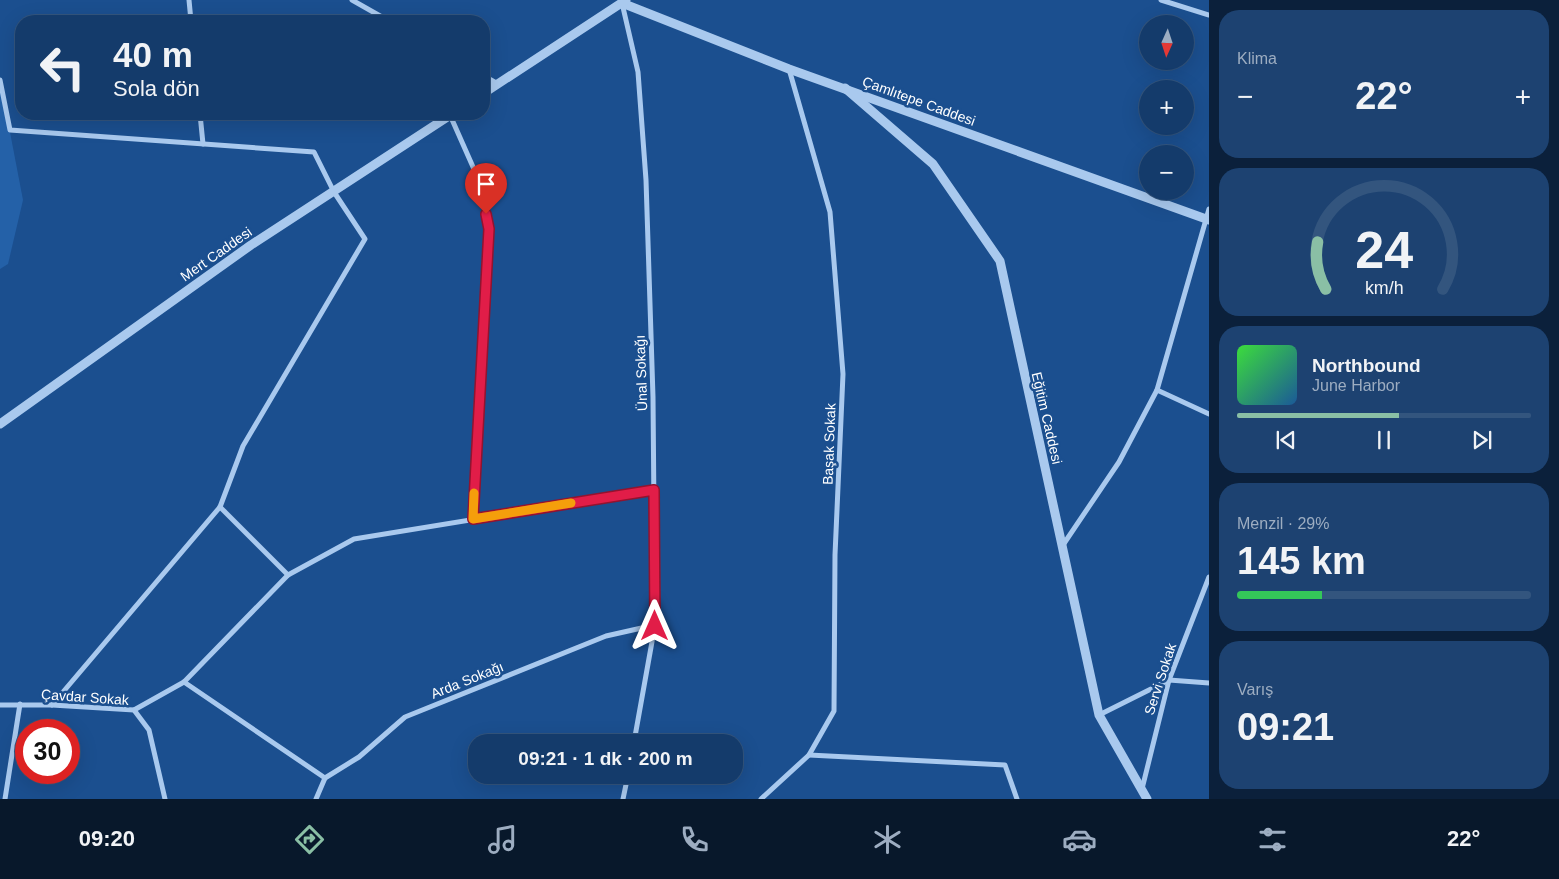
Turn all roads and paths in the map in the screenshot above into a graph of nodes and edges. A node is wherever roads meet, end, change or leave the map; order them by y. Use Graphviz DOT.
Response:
graph roads {
  1 [pos="190,0"];
  2 [pos="352,0"];
  3 [pos="1161,0"];
  4 [pos="624,1"];
  5 [pos="191,15"];
  6 [pos="378,15"];
  7 [pos="1209,15"];
  8 [pos="789,69"];
  9 [pos="490,79"];
  10 [pos="0,80"];
  11 [pos="498,84"];
  12 [pos="845,88"];
  13 [pos="490,89"];
  14 [pos="201,120"];
  15 [pos="443,120"];
  16 [pos="453,120"];
  17 [pos="203,144"];
  18 [pos="334,192"];
  19 [pos="1209,209"];
  20 [pos="1208,219"];
  21 [pos="1157,390"];
  22 [pos="1209,414"];
  23 [pos="0,424"];
  24 [pos="654,490"];
  25 [pos="220,506"];
  26 [pos="473,519"];
  27 [pos="1062,546"];
  28 [pos="288,575"];
  29 [pos="1209,578"];
  30 [pos="655,626"];
  31 [pos="1169,680"];
  32 [pos="184,682"];
  33 [pos="1209,683"];
  34 [pos="20,704"];
  35 [pos="0,705"];
  36 [pos="52,705"];
  37 [pos="134,710"];
  38 [pos="1099,714"];
  39 [pos="635,734"];
  40 [pos="808,755"];
  41 [pos="325,778"];
  42 [pos="626,784"];
  43 [pos="1141,790"];
  44 [pos="5,799"];
  45 [pos="165,799"];
  46 [pos="316,799"];
  47 [pos="624,799"];
  48 [pos="761,799"];
  49 [pos="1017,799"];
  50 [pos="1147,799"];
  1 -- 5 [label="street"];
  2 -- 6 [label="street"];
  3 -- 7 [label="street"];
  4 -- 8 [label="street, Çamlıtepe Caddesi"];
  4 -- 11 [label="street"];
  4 -- 24 [label="street, Ünal Sokağı"];
  8 -- 12 [label="street, Çamlıtepe Caddesi"];
  8 -- 40 [label="street, Başak Sokak"];
  9 -- 11 [label="street"];
  10 -- 17 [label="street"];
  11 -- 13 [label="street"];
  12 -- 20 [label="street, Çamlıtepe Caddesi"];
  12 -- 27 [label="street, Eğitim Caddesi"];
  14 -- 17 [label="street"];
  15 -- 18 [label="street, Mert Caddesi"];
  16 -- 26 [label="street"];
  17 -- 18 [label="street"];
  18 -- 23 [label="street, Mert Caddesi"];
  18 -- 25 [label="street"];
  19 -- 20 [label="street"];
  20 -- 21 [label="street"];
  21 -- 22 [label="street"];
  21 -- 27 [label="street"];
  24 -- 26 [label="street"];
  24 -- 30 [label="street, Ünal Sokağı"];
  25 -- 28 [label="street"];
  25 -- 36 [label="street"];
  26 -- 28 [label="street"];
  27 -- 38 [label="street, Eğitim Caddesi"];
  28 -- 32 [label="street"];
  29 -- 31 [label="street, Servi Sokak"];
  30 -- 39 [label="street, Ünal Sokağı"];
  30 -- 41 [label="street, Arda Sokağı"];
  31 -- 33 [label="street"];
  31 -- 38 [label="street"];
  31 -- 43 [label="street, Servi Sokak"];
  32 -- 37 [label="street"];
  32 -- 41 [label="street"];
  34 -- 35 [label="street, Çavdar Sokak"];
  34 -- 36 [label="street, Çavdar Sokak"];
  34 -- 44 [label="street"];
  36 -- 37 [label="street, Çavdar Sokak"];
  37 -- 45 [label="street, Çavdar Sokak"];
  38 -- 43 [label="street, Eğitim Caddesi"];
  40 -- 48 [label="street, Başak Sokak"];
  40 -- 49 [label="street"];
  41 -- 46 [label="street"];
  42 -- 47 [label="street"];
  43 -- 50 [label="street, Eğitim Caddesi"];
}
